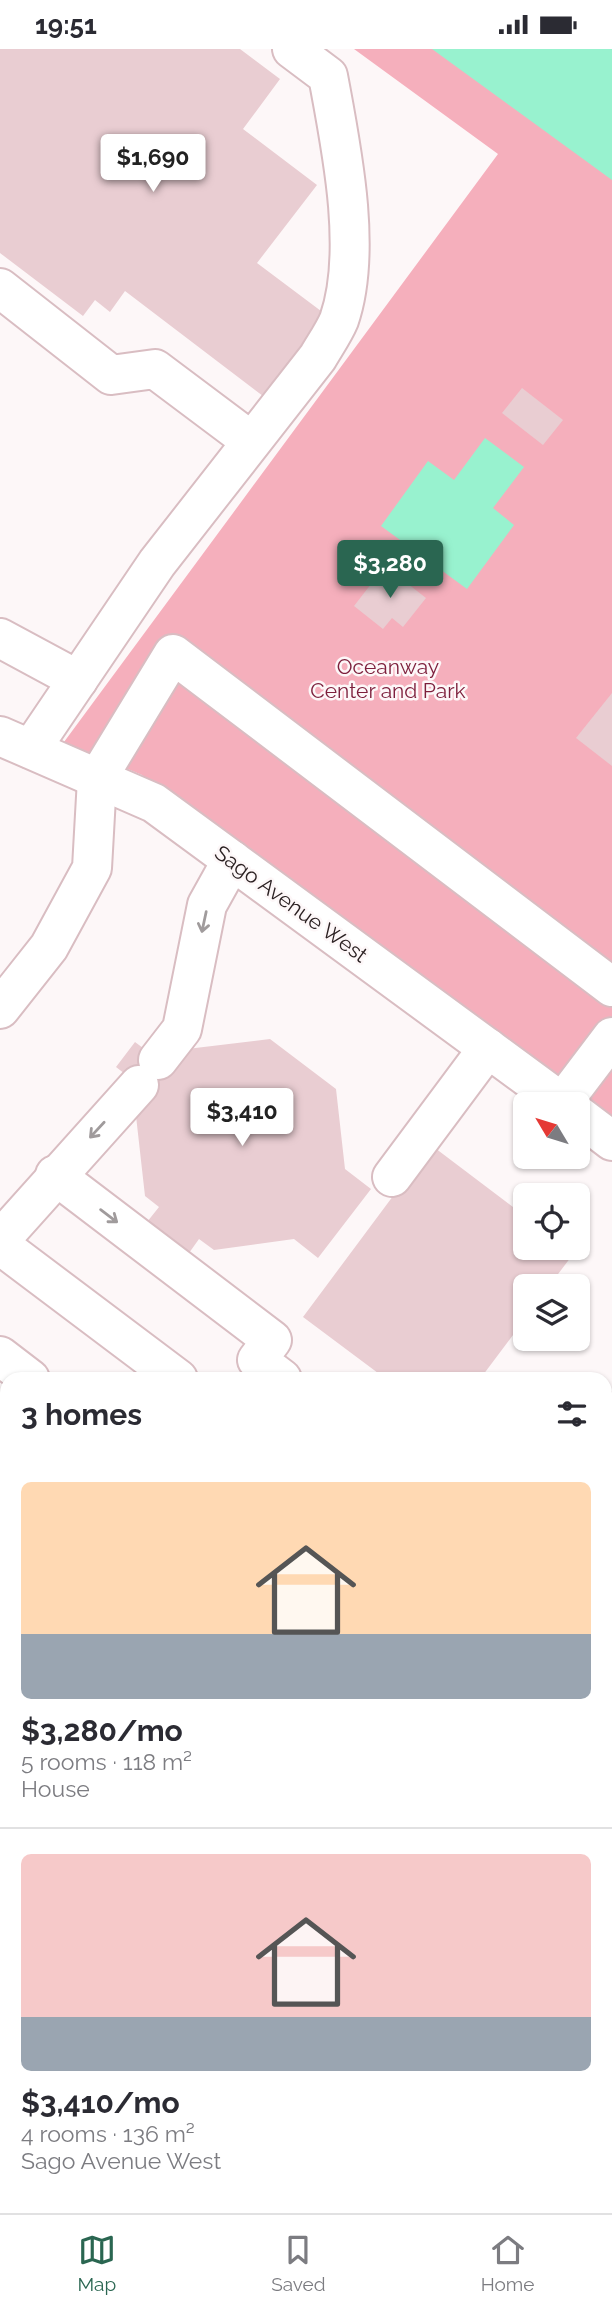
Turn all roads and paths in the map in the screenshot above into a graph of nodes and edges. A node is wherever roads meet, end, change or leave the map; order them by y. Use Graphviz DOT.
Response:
graph roads {
  1 [pos="292,49"];
  2 [pos="0,288"];
  3 [pos="251,441"];
  4 [pos="0,638"];
  5 [pos="78,680"];
  6 [pos="15,742"];
  7 [pos="97,779"];
  8 [pos="232,860"];
  9 [pos="612,987"];
  10 [pos="0,1009"];
  11 [pos="612,1037"];
  12 [pos="488,1048"];
  13 [pos="548,1092"];
  14 [pos="577,1092"];
  15 [pos="590,1124"];
  16 [pos="612,1141"];
  17 [pos="55,1175"];
  18 [pos="392,1177"];
  19 [pos="0,1240"];
  20 [pos="0,1245"];
  21 [pos="0,1356"];
  22 [pos="21,1372"];
  23 [pos="169,1372"];
  24 [pos="257,1372"];
  1 -- 3 [label="street"];
  2 -- 3 [label="street"];
  3 -- 5 [label="street"];
  4 -- 5 [label="street"];
  5 -- 6 [label="street"];
  6 -- 7 [label="street, Sago Avenue West"];
  7 -- 8 [label="street, Sago Avenue West"];
  7 -- 9 [label="street"];
  7 -- 10 [label="street"];
  8 -- 12 [label="street, Sago Avenue West"];
  8 -- 17 [label="street, one-way"];
  11 -- 14 [label="street"];
  12 -- 13 [label="street, Sago Avenue West"];
  12 -- 18 [label="street"];
  15 -- 16 [label="street, Sago Avenue West"];
  17 -- 19 [label="street"];
  17 -- 24 [label="street, one-way"];
  20 -- 23 [label="street"];
  21 -- 22 [label="street"];
}
